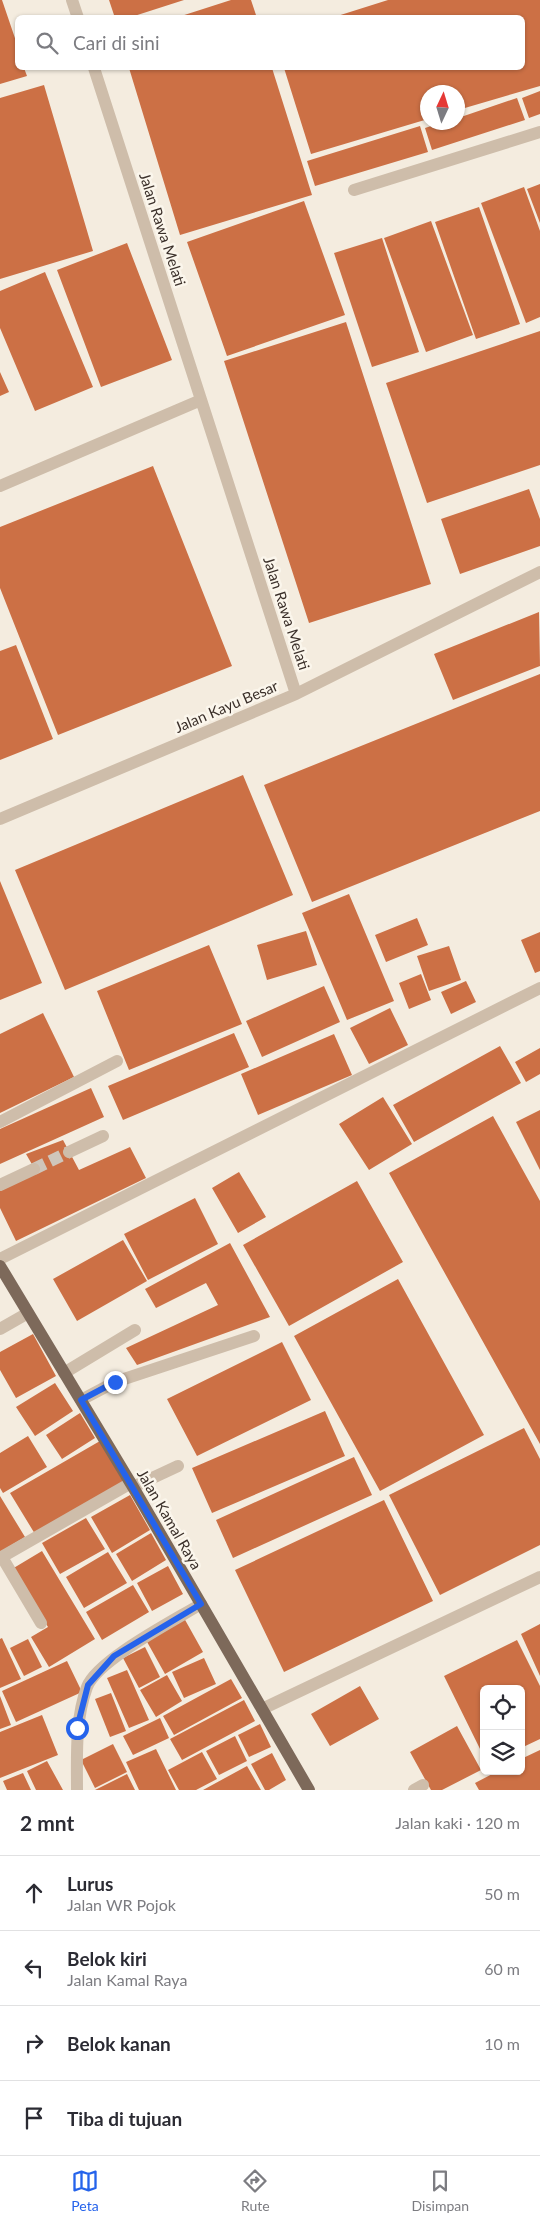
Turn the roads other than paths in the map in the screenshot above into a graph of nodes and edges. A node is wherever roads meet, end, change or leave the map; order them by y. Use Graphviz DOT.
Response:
graph roads {
  1 [pos="72,0"];
  2 [pos="77,15"];
  3 [pos="95,70"];
  4 [pos="540,132"];
  5 [pos="354,190"];
  6 [pos="201,400"];
  7 [pos="0,486"];
  8 [pos="540,572"];
  9 [pos="296,694"];
  10 [pos="0,819"];
  11 [pos="540,988"];
  12 [pos="117,1061"];
  13 [pos="0,1122"];
  14 [pos="103,1136"];
  15 [pos="69,1152"];
  16 [pos="34,1169"];
  17 [pos="0,1186"];
  18 [pos="0,1259"];
  19 [pos="0,1266"];
  20 [pos="28,1313"];
  21 [pos="0,1329"];
  22 [pos="135,1330"];
  23 [pos="254,1336"];
  24 [pos="64,1373"];
  25 [pos="81,1400"];
  26 [pos="178,1466"];
  27 [pos="132,1485"];
  28 [pos="1,1558"];
  29 [pos="540,1577"];
  30 [pos="201,1604"];
  31 [pos="41,1624"];
  32 [pos="262,1709"];
  33 [pos="77,1790"];
  34 [pos="308,1790"];
  1 -- 2 [label="street"];
  3 -- 6 [label="street, Jalan Rawa Melati"];
  4 -- 5 [label="street"];
  6 -- 7 [label="street"];
  6 -- 9 [label="street, Jalan Rawa Melati"];
  8 -- 9 [label="street, Jalan Kayu Besar"];
  9 -- 10 [label="street, Jalan Kayu Besar"];
  11 -- 18 [label="street"];
  12 -- 13 [label="street"];
  14 -- 15 [label="street"];
  16 -- 17 [label="street"];
  19 -- 20 [label="main road, Jalan Kamal Raya"];
  20 -- 21 [label="street"];
  20 -- 24 [label="main road, Jalan Kamal Raya"];
  22 -- 24 [label="street"];
  23 -- 25 [label="street"];
  24 -- 25 [label="main road, Jalan Kamal Raya"];
  25 -- 27 [label="main road, Jalan Kamal Raya"];
  26 -- 27 [label="street"];
  27 -- 28 [label="street"];
  27 -- 30 [label="main road, Jalan Kamal Raya"];
  28 -- 31 [label="street"];
  29 -- 32 [label="street"];
  30 -- 32 [label="main road, Jalan Kamal Raya"];
  30 -- 33 [label="street"];
  32 -- 34 [label="main road, Jalan Kamal Raya"];
}
